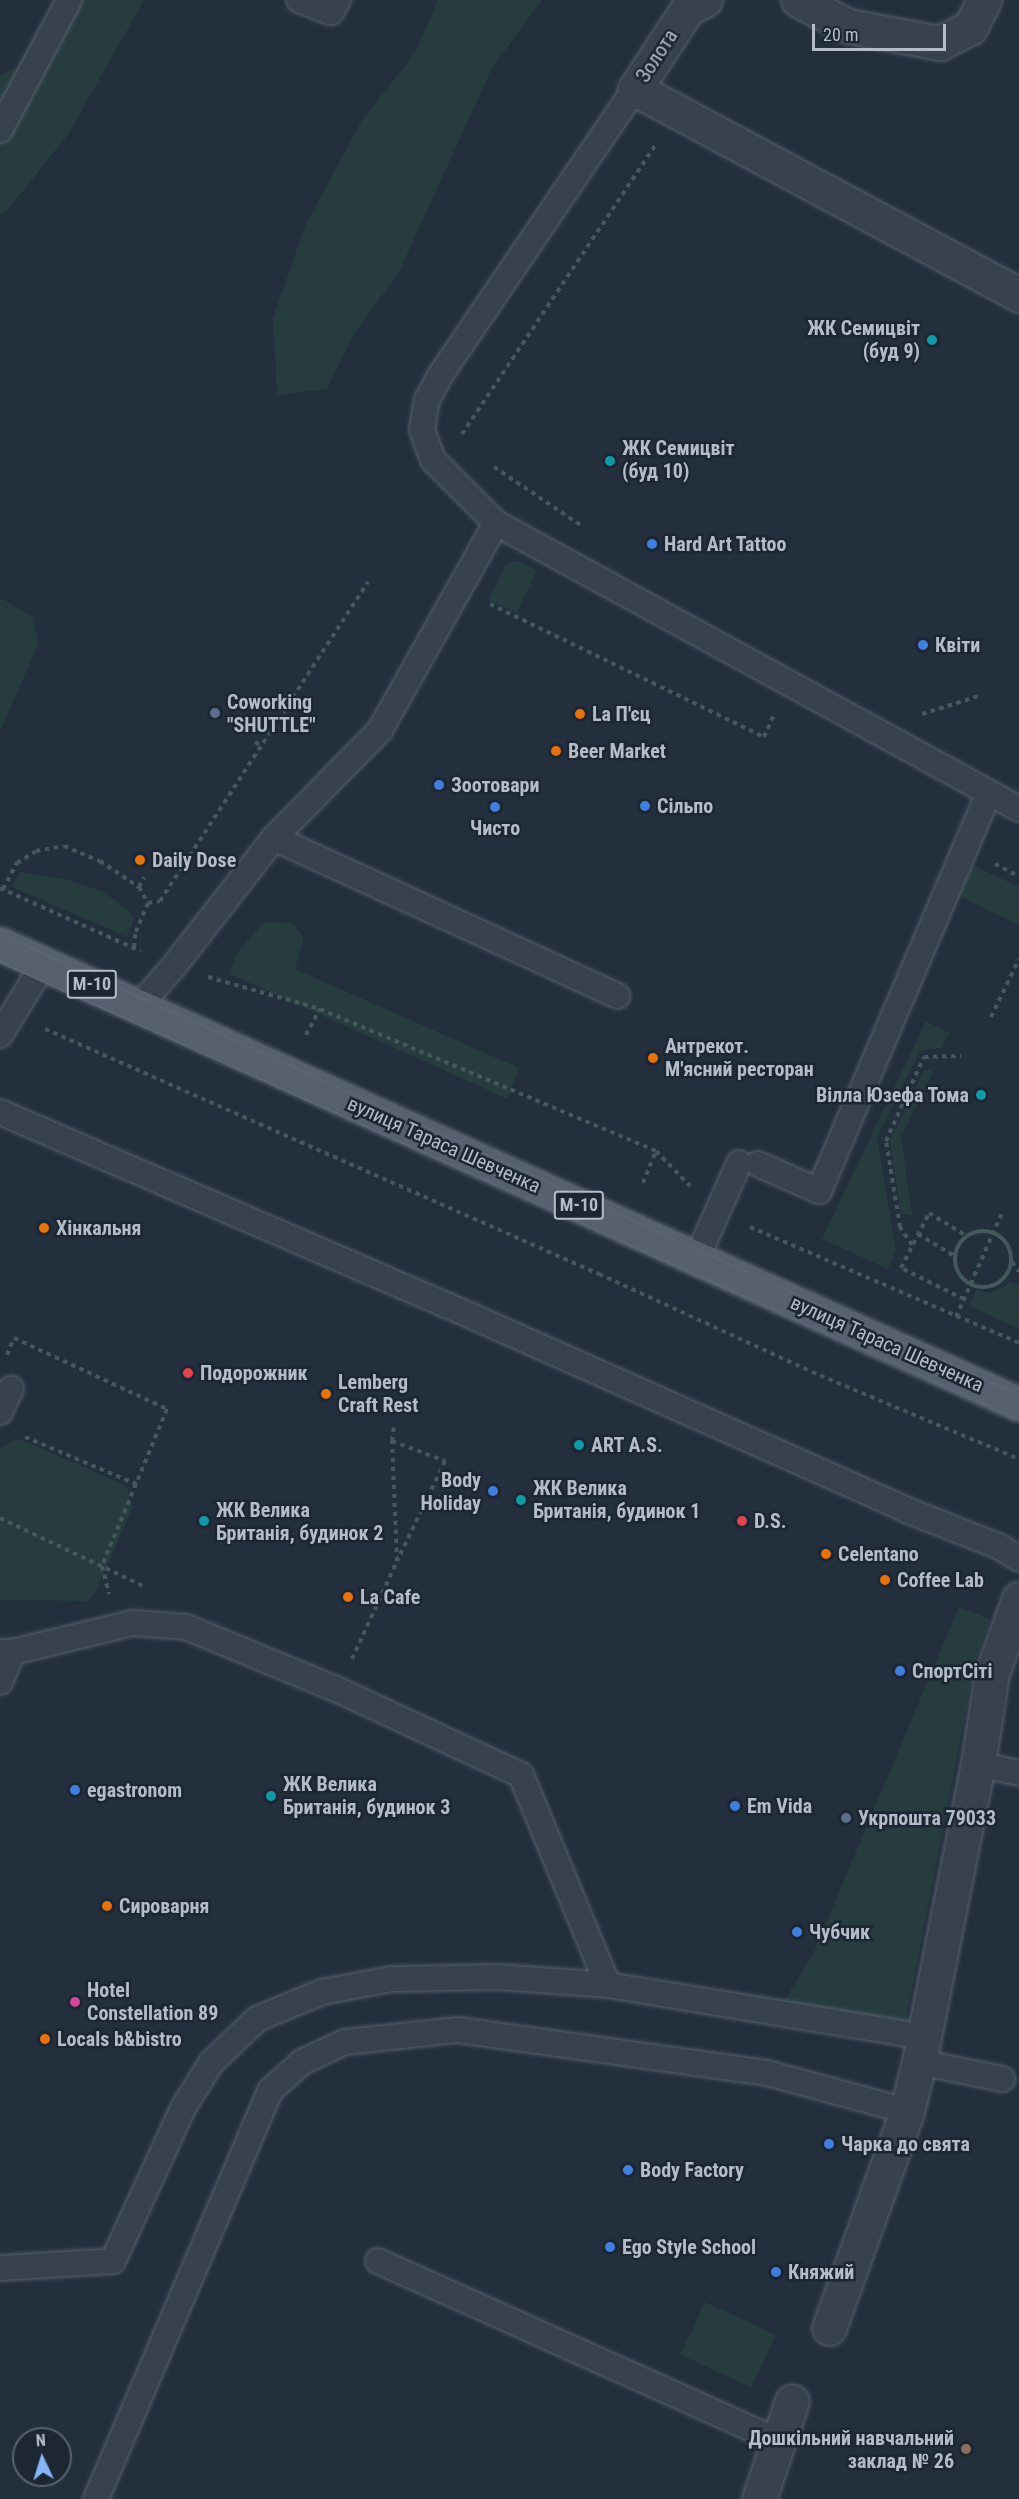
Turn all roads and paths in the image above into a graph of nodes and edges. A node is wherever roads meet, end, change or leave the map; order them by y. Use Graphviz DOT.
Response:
graph roads {
  1 [pos="69,0"];
  2 [pos="298,0"];
  3 [pos="338,0"];
  4 [pos="705,0"];
  5 [pos="798,0"];
  6 [pos="984,0"];
  7 [pos="635,89"];
  8 [pos="678,112"];
  9 [pos="0,130"];
  10 [pos="1019,295"];
  11 [pos="456,442"];
  12 [pos="496,523"];
  13 [pos="368,582"];
  14 [pos="482,600"];
  15 [pos="979,696"];
  16 [pos="778,707"];
  17 [pos="915,717"];
  18 [pos="255,742"];
  19 [pos="261,746"];
  20 [pos="989,793"];
  21 [pos="1019,809"];
  22 [pos="274,838"];
  23 [pos="964,850"];
  24 [pos="1019,876"];
  25 [pos="144,877"];
  26 [pos="139,886"];
  27 [pos="1,889"];
  28 [pos="148,903"];
  29 [pos="0,944"];
  30 [pos="134,948"];
  31 [pos="1019,958"];
  32 [pos="45,962"];
  33 [pos="174,966"];
  34 [pos="617,996"];
  35 [pos="139,1005"];
  36 [pos="320,1008"];
  37 [pos="16,1010"];
  38 [pos="991,1017"];
  39 [pos="0,1035"];
  40 [pos="306,1035"];
  41 [pos="961,1056"];
  42 [pos="0,1112"];
  43 [pos="265,1119"];
  44 [pos="262,1126"];
  45 [pos="656,1152"];
  46 [pos="643,1183"];
  47 [pos="717,1212"];
  48 [pos="1002,1213"];
  49 [pos="994,1233"];
  50 [pos="918,1234"];
  51 [pos="965,1235"];
  52 [pos="912,1245"];
  53 [pos="697,1258"];
  54 [pos="956,1258"];
  55 [pos="1012,1262"];
  56 [pos="1019,1272"];
  57 [pos="970,1285"];
  58 [pos="964,1299"];
  59 [pos="956,1317"];
  60 [pos="14,1338"];
  61 [pos="1019,1343"];
  62 [pos="11,1388"];
  63 [pos="1019,1404"];
  64 [pos="0,1412"];
  65 [pos="394,1427"];
  66 [pos="20,1437"];
  67 [pos="392,1441"];
  68 [pos="1019,1459"];
  69 [pos="136,1484"];
  70 [pos="0,1518"];
  71 [pos="1019,1559"];
  72 [pos="397,1561"];
  73 [pos="102,1566"];
  74 [pos="153,1591"];
  75 [pos="109,1596"];
  76 [pos="1019,1599"];
  77 [pos="6,1652"];
  78 [pos="0,1682"];
  79 [pos="338,1690"];
  80 [pos="978,1764"];
  81 [pos="1019,1773"];
  82 [pos="608,1985"];
  83 [pos="921,2050"];
  84 [pos="1002,2079"];
  85 [pos="907,2111"];
  86 [pos="378,2261"];
  87 [pos="0,2268"];
  88 [pos="828,2328"];
  89 [pos="792,2401"];
  90 [pos="778,2441"];
  91 [pos="96,2499"];
  92 [pos="759,2499"];
  1 -- 9 [label="lane"];
  2 -- 3 [label="lane"];
  4 -- 7 [label="street, Золота"];
  5 -- 6 [label="street"];
  7 -- 8 [label="street"];
  7 -- 12 [label="lane"];
  8 -- 10 [label="street"];
  8 -- 11 [label="path"];
  12 -- 20 [label="lane"];
  12 -- 22 [label="lane"];
  13 -- 19 [label="path"];
  14 -- 16 [label="path"];
  15 -- 17 [label="path"];
  18 -- 19 [label="path"];
  19 -- 28 [label="path"];
  20 -- 21 [label="lane"];
  20 -- 23 [label="lane"];
  22 -- 33 [label="lane"];
  22 -- 34 [label="lane"];
  23 -- 24 [label="path"];
  23 -- 47 [label="lane"];
  25 -- 26 [label="path"];
  26 -- 27 [label="path"];
  26 -- 28 [label="path"];
  27 -- 30 [label="path"];
  28 -- 30 [label="path"];
  29 -- 32 [label="main road, вулиця Тараса Шевченка / М-10"];
  30 -- 33 [label="path"];
  31 -- 38 [label="path"];
  32 -- 35 [label="main road, вулиця Тараса Шевченка / М-10"];
  32 -- 37 [label="lane"];
  33 -- 35 [label="lane"];
  33 -- 36 [label="path"];
  35 -- 53 [label="main road, вулиця Тараса Шевченка / М-10"];
  36 -- 40 [label="path"];
  36 -- 45 [label="path"];
  37 -- 39 [label="lane"];
  37 -- 44 [label="path"];
  41 -- 52 [label="path"];
  42 -- 71 [label="lane"];
  43 -- 44 [label="path"];
  44 -- 68 [label="path"];
  45 -- 46 [label="path"];
  45 -- 47 [label="path"];
  47 -- 53 [label="lane"];
  47 -- 59 [label="path"];
  48 -- 49 [label="path"];
  49 -- 51 [label="path"];
  49 -- 55 [label="path"];
  49 -- 57 [label="path"];
  50 -- 51 [label="path"];
  50 -- 52 [label="path"];
  50 -- 54 [label="path"];
  51 -- 54 [label="path"];
  52 -- 58 [label="path"];
  53 -- 63 [label="main road, вулиця Тараса Шевченка / М-10"];
  54 -- 57 [label="path"];
  55 -- 56 [label="path"];
  55 -- 57 [label="path"];
  57 -- 58 [label="path"];
  58 -- 59 [label="path"];
  59 -- 61 [label="path"];
  60 -- 69 [label="path"];
  62 -- 64 [label="lane"];
  65 -- 67 [label="path"];
  66 -- 69 [label="path"];
  67 -- 72 [label="path"];
  67 -- 72 [label="path"];
  69 -- 73 [label="path"];
  70 -- 73 [label="path"];
  72 -- 79 [label="path"];
  73 -- 74 [label="path"];
  73 -- 75 [label="path"];
  76 -- 80 [label="street"];
  77 -- 78 [label="lane"];
  77 -- 79 [label="lane"];
  79 -- 82 [label="lane"];
  80 -- 81 [label="lane"];
  80 -- 83 [label="street"];
  82 -- 83 [label="lane"];
  82 -- 87 [label="lane"];
  83 -- 84 [label="lane"];
  83 -- 85 [label="street"];
  85 -- 88 [label="street"];
  85 -- 91 [label="lane"];
  86 -- 90 [label="lane"];
  89 -- 90 [label="street"];
  90 -- 92 [label="street"];
}
